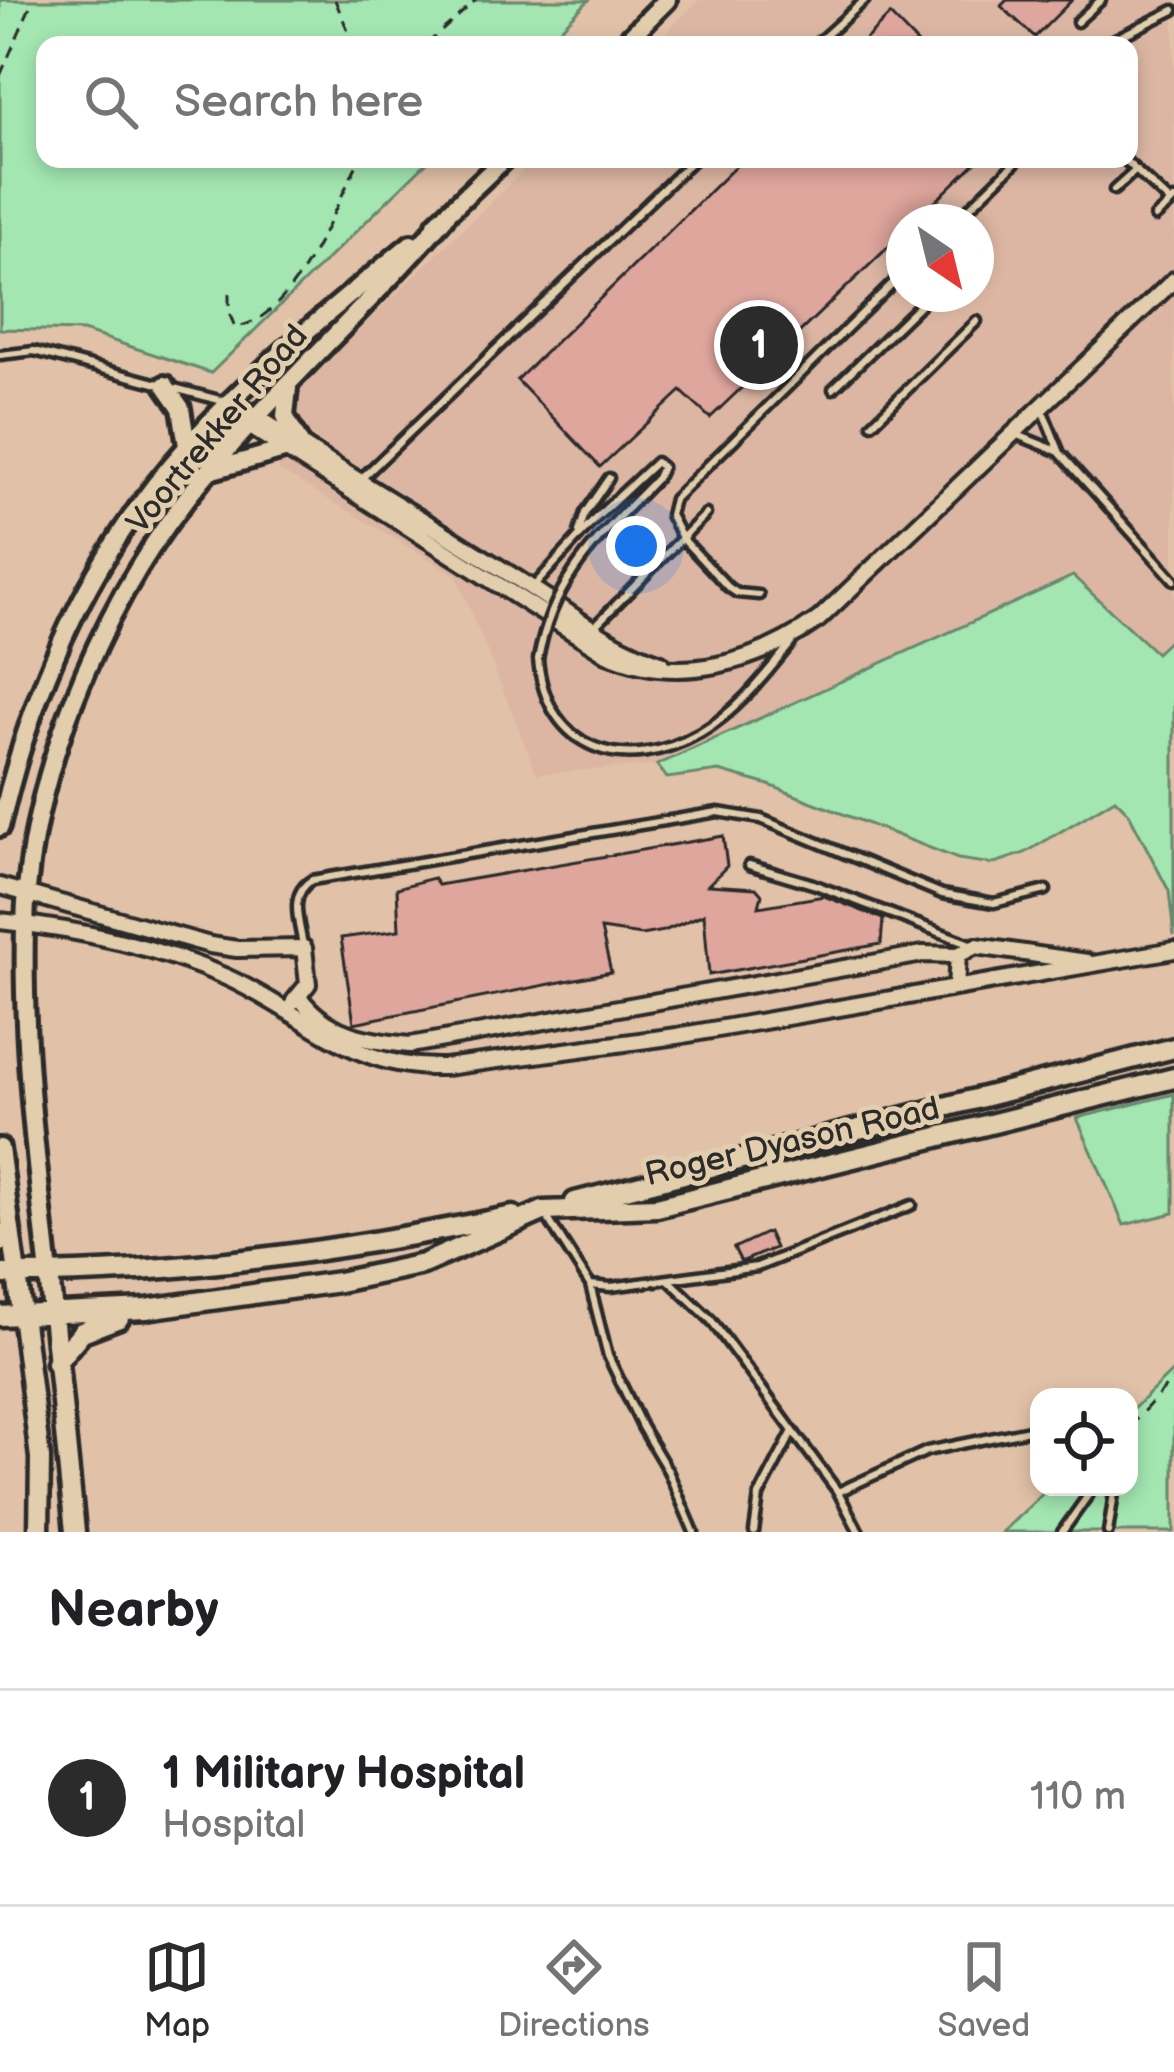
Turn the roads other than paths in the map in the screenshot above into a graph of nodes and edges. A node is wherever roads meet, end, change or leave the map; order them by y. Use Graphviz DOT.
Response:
graph roads {
  1 [pos="668,0"];
  2 [pos="865,0"];
  3 [pos="1101,0"];
  4 [pos="1174,10"];
  5 [pos="1077,22"];
  6 [pos="631,36"];
  7 [pos="825,36"];
  8 [pos="1121,36"];
  9 [pos="495,168"];
  10 [pos="685,168"];
  11 [pos="1010,168"];
  12 [pos="1136,170"];
  13 [pos="1114,190"];
  14 [pos="1172,201"];
  15 [pos="973,204"];
  16 [pos="445,217"];
  17 [pos="1155,217"];
  18 [pos="1174,280"];
  19 [pos="886,290"];
  20 [pos="912,312"];
  21 [pos="977,320"];
  22 [pos="0,355"];
  23 [pos="165,385"];
  24 [pos="288,388"];
  25 [pos="833,389"];
  26 [pos="225,404"];
  27 [pos="1042,408"];
  28 [pos="254,422"];
  29 [pos="872,424"];
  30 [pos="1015,434"];
  31 [pos="187,446"];
  32 [pos="293,449"];
  33 [pos="1060,453"];
  34 [pos="206,475"];
  35 [pos="609,478"];
  36 [pos="354,487"];
  37 [pos="706,514"];
  38 [pos="578,536"];
  39 [pos="682,538"];
  40 [pos="1174,580"];
  41 [pos="527,595"];
  42 [pos="759,595"];
  43 [pos="797,634"];
  44 [pos="587,636"];
  45 [pos="0,827"];
  46 [pos="749,865"];
  47 [pos="0,886"];
  48 [pos="1046,890"];
  49 [pos="28,894"];
  50 [pos="0,921"];
  51 [pos="25,924"];
  52 [pos="976,946"];
  53 [pos="304,948"];
  54 [pos="1174,950"];
  55 [pos="958,955"];
  56 [pos="1108,965"];
  57 [pos="956,987"];
  58 [pos="300,998"];
  59 [pos="284,1007"];
  60 [pos="410,1045"];
  61 [pos="1174,1048"];
  62 [pos="410,1068"];
  63 [pos="1174,1078"];
  64 [pos="0,1148"];
  65 [pos="912,1205"];
  66 [pos="543,1211"];
  67 [pos="4,1236"];
  68 [pos="9,1274"];
  69 [pos="49,1274"];
  70 [pos="669,1280"];
  71 [pos="590,1285"];
  72 [pos="146,1309"];
  73 [pos="53,1315"];
  74 [pos="0,1316"];
  75 [pos="22,1316"];
  76 [pos="56,1364"];
  77 [pos="1030,1430"];
  78 [pos="792,1433"];
  79 [pos="838,1492"];
  80 [pos="1088,1496"];
  81 [pos="1114,1496"];
  82 [pos="40,1532"];
  83 [pos="75,1532"];
  84 [pos="694,1532"];
  85 [pos="754,1532"];
  86 [pos="860,1532"];
  87 [pos="1062,1532"];
  88 [pos="1108,1532"];
  1 -- 6 [label="street"];
  2 -- 7 [label="lane"];
  3 -- 5 [label="lane"];
  4 -- 8 [label="lane"];
  9 -- 16 [label="street, Voortrekker Road"];
  10 -- 36 [label="lane"];
  11 -- 15 [label="lane"];
  12 -- 13 [label="lane"];
  12 -- 14 [label="lane"];
  14 -- 17 [label="lane"];
  16 -- 24 [label="street, Voortrekker Road"];
  16 -- 26 [label="street, Voortrekker Road"];
  18 -- 27 [label="street"];
  19 -- 39 [label="lane"];
  20 -- 25 [label="lane"];
  21 -- 29 [label="lane"];
  22 -- 23 [label="lane"];
  23 -- 26 [label="lane"];
  23 -- 31 [label="street"];
  24 -- 28 [label="street, Voortrekker Road"];
  24 -- 32 [label="street"];
  26 -- 28 [label="street"];
  26 -- 31 [label="street, Voortrekker Road"];
  27 -- 30 [label="street"];
  27 -- 33 [label="lane"];
  28 -- 32 [label="street"];
  28 -- 34 [label="street, Voortrekker Road"];
  30 -- 33 [label="lane"];
  30 -- 43 [label="street"];
  31 -- 45 [label="street, Voortrekker Road"];
  32 -- 34 [label="street"];
  32 -- 36 [label="street"];
  33 -- 40 [label="lane"];
  34 -- 49 [label="street, Voortrekker Road"];
  35 -- 38 [label="lane"];
  36 -- 41 [label="street"];
  37 -- 39 [label="lane"];
  38 -- 41 [label="lane"];
  38 -- 43 [label="lane, bridge"];
  39 -- 42 [label="lane"];
  39 -- 44 [label="lane"];
  41 -- 44 [label="street"];
  43 -- 44 [label="street"];
  46 -- 52 [label="lane"];
  47 -- 49 [label="street"];
  48 -- 53 [label="lane"];
  49 -- 51 [label="street, Voortrekker Road"];
  49 -- 53 [label="street"];
  50 -- 51 [label="street"];
  51 -- 59 [label="street"];
  51 -- 69 [label="street, Voortrekker Road"];
  52 -- 55 [label="street"];
  52 -- 56 [label="street"];
  53 -- 58 [label="street"];
  54 -- 56 [label="street"];
  55 -- 57 [label="street"];
  55 -- 60 [label="street"];
  56 -- 57 [label="street"];
  57 -- 62 [label="street"];
  58 -- 59 [label="street"];
  58 -- 60 [label="street"];
  59 -- 62 [label="street"];
  60 -- 62 [label="street"];
  61 -- 69 [label="main road, Roger Dyason Road"];
  63 -- 66 [label="main road, Roger Dyason Road"];
  64 -- 67 [label="street"];
  65 -- 70 [label="lane"];
  66 -- 71 [label="lane"];
  66 -- 72 [label="main road, Roger Dyason Road"];
  67 -- 68 [label="street"];
  68 -- 69 [label="main road, Roger Dyason Road"];
  68 -- 75 [label="main road"];
  69 -- 73 [label="main road"];
  70 -- 71 [label="lane"];
  70 -- 78 [label="lane"];
  71 -- 84 [label="lane"];
  72 -- 73 [label="main road, Roger Dyason Road"];
  72 -- 76 [label="main road"];
  73 -- 75 [label="main road, Roger Dyason Road"];
  73 -- 76 [label="main road"];
  74 -- 75 [label="main road, Roger Dyason Road"];
  75 -- 82 [label="main road"];
  76 -- 83 [label="main road"];
  77 -- 79 [label="lane"];
  78 -- 79 [label="lane"];
  78 -- 85 [label="lane"];
  79 -- 86 [label="lane"];
  80 -- 87 [label="lane"];
  81 -- 88 [label="lane"];
}
